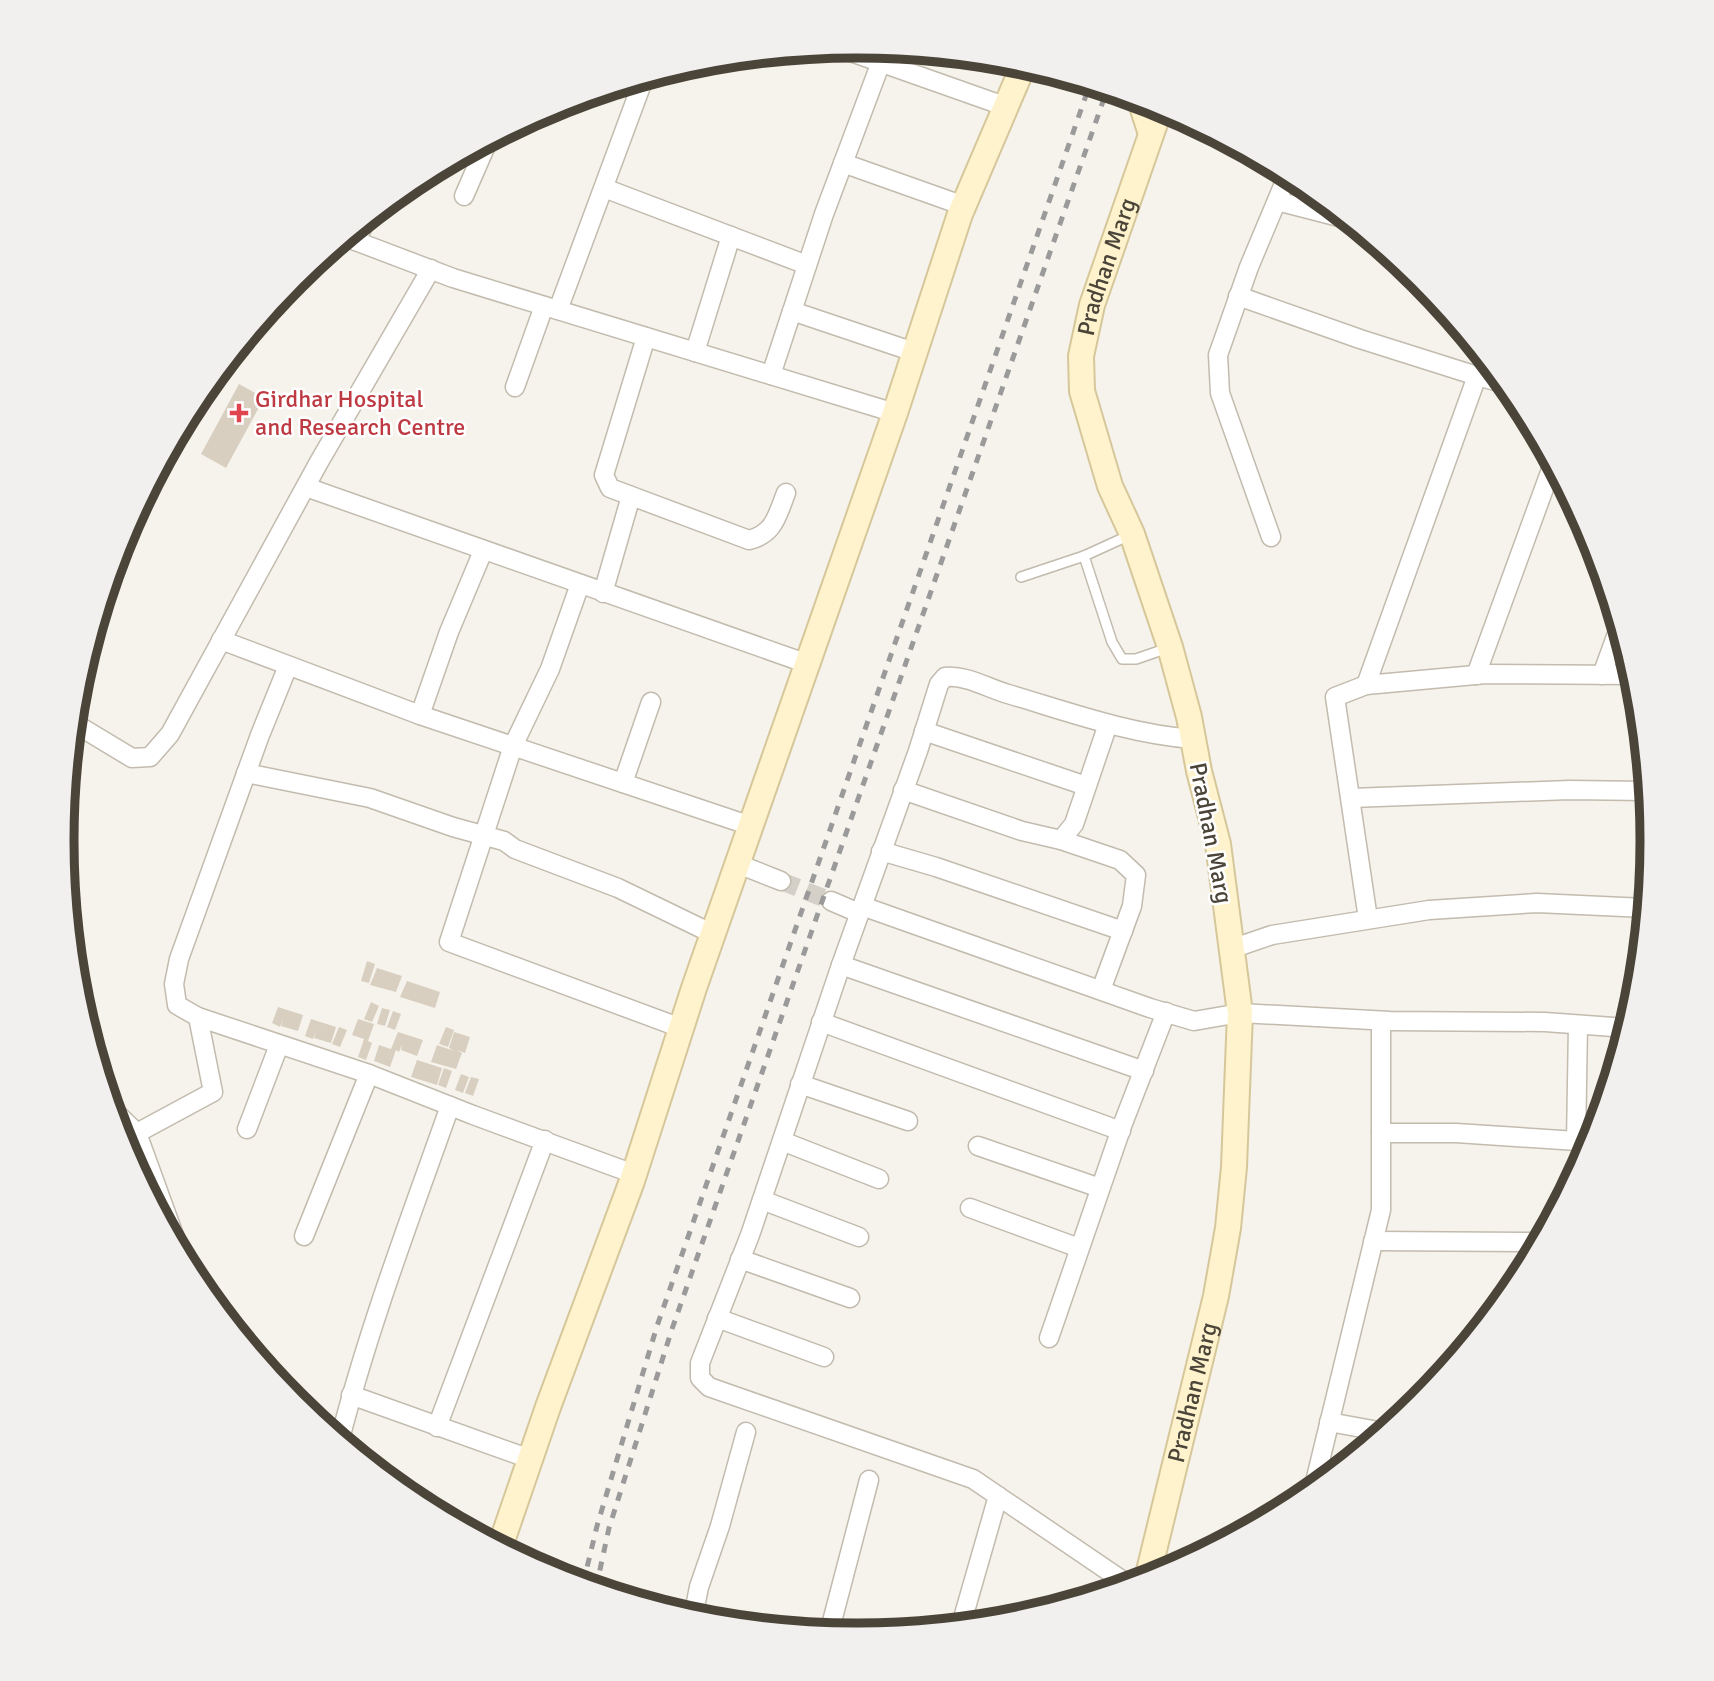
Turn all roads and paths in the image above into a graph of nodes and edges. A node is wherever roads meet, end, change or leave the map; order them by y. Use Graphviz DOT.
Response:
graph roads {
  1 [pos="870,58"];
  2 [pos="881,62"];
  3 [pos="1020,75"];
  4 [pos="1033,78"];
  5 [pos="640,88"];
  6 [pos="1011,98"];
  7 [pos="1144,112"];
  8 [pos="1157,117"];
  9 [pos="1151,134"];
  10 [pos="482,154"];
  11 [pos="843,163"];
  12 [pos="1284,185"];
  13 [pos="604,188"];
  14 [pos="464,196"];
  15 [pos="1277,201"];
  16 [pos="964,206"];
  17 [pos="1324,213"];
  18 [pos="731,236"];
  19 [pos="355,241"];
  20 [pos="807,265"];
  21 [pos="431,269"];
  22 [pos="1238,296"];
  23 [pos="551,308"];
  24 [pos="792,311"];
  25 [pos="646,337"];
  26 [pos="695,352"];
  27 [pos="914,352"];
  28 [pos="771,375"];
  29 [pos="1477,376"];
  30 [pos="1489,379"];
  31 [pos="515,387"];
  32 [pos="895,413"];
  33 [pos="1549,475"];
  34 [pos="306,487"];
  35 [pos="786,493"];
  36 [pos="631,496"];
  37 [pos="1132,534"];
  38 [pos="1271,537"];
  39 [pos="483,551"];
  40 [pos="1084,556"];
  41 [pos="1021,577"];
  42 [pos="580,584"];
  43 [pos="603,593"];
  44 [pos="221,640"];
  45 [pos="1614,642"];
  46 [pos="1170,647"];
  47 [pos="808,664"];
  48 [pos="288,666"];
  49 [pos="1476,675"];
  50 [pos="1602,675"];
  51 [pos="1622,675"];
  52 [pos="1366,685"];
  53 [pos="651,702"];
  54 [pos="420,715"];
  55 [pos="1108,724"];
  56 [pos="83,728"];
  57 [pos="924,732"];
  58 [pos="1193,739"];
  59 [pos="513,746"];
  60 [pos="246,773"];
  61 [pos="623,783"];
  62 [pos="1086,786"];
  63 [pos="904,790"];
  64 [pos="1638,791"];
  65 [pos="1351,798"];
  66 [pos="751,826"];
  67 [pos="484,836"];
  68 [pos="1061,840"];
  69 [pos="881,851"];
  70 [pos="738,864"];
  71 [pos="781,881"];
  72 [pos="831,901"];
  73 [pos="1636,908"];
  74 [pos="860,909"];
  75 [pos="1368,919"];
  76 [pos="1123,931"];
  77 [pos="713,934"];
  78 [pos="1231,949"];
  79 [pos="841,965"];
  80 [pos="1101,990"];
  81 [pos="1166,1012"];
  82 [pos="1240,1013"];
  83 [pos="198,1017"];
  84 [pos="1381,1021"];
  85 [pos="821,1023"];
  86 [pos="1578,1025"];
  87 [pos="1617,1027"];
  88 [pos="681,1028"];
  89 [pos="279,1045"];
  90 [pos="1144,1071"];
  91 [pos="369,1074"];
  92 [pos="800,1084"];
  93 [pos="450,1106"];
  94 [pos="908,1121"];
  95 [pos="247,1129"];
  96 [pos="1121,1131"];
  97 [pos="1583,1131"];
  98 [pos="1381,1133"];
  99 [pos="132,1134"];
  100 [pos="545,1140"];
  101 [pos="782,1141"];
  102 [pos="1579,1142"];
  103 [pos="978,1146"];
  104 [pos="634,1174"];
  105 [pos="878,1179"];
  106 [pos="1100,1188"];
  107 [pos="761,1200"];
  108 [pos="970,1208"];
  109 [pos="304,1236"];
  110 [pos="859,1237"];
  111 [pos="1373,1241"];
  112 [pos="1529,1242"];
  113 [pos="1079,1248"];
  114 [pos="740,1259"];
  115 [pos="850,1298"];
  116 [pos="717,1318"];
  117 [pos="1049,1338"];
  118 [pos="824,1357"];
  119 [pos="351,1395"];
  120 [pos="1329,1422"];
  121 [pos="437,1427"];
  122 [pos="342,1430"];
  123 [pos="1372,1430"];
  124 [pos="746,1432"];
  125 [pos="530,1459"];
  126 [pos="1317,1473"];
  127 [pos="869,1480"];
  128 [pos="998,1496"];
  129 [pos="503,1538"];
  130 [pos="1150,1567"];
  131 [pos="1119,1578"];
  132 [pos="695,1606"];
  133 [pos="964,1616"];
  134 [pos="832,1623"];
  1 -- 2 [label="street"];
  2 -- 6 [label="street"];
  2 -- 11 [label="street"];
  3 -- 6 [label="street"];
  4 -- 6 [label="street"];
  5 -- 13 [label="street"];
  6 -- 16 [label="street"];
  7 -- 9 [label="street"];
  8 -- 9 [label="street, Pradhan Marg"];
  9 -- 37 [label="street, Pradhan Marg"];
  10 -- 14 [label="street"];
  11 -- 16 [label="street"];
  11 -- 20 [label="street"];
  12 -- 15 [label="street"];
  13 -- 18 [label="street"];
  13 -- 23 [label="street"];
  15 -- 17 [label="street"];
  15 -- 22 [label="street"];
  16 -- 27 [label="street"];
  18 -- 20 [label="street"];
  18 -- 26 [label="street"];
  19 -- 21 [label="street"];
  20 -- 24 [label="street"];
  21 -- 23 [label="street"];
  21 -- 34 [label="street"];
  22 -- 29 [label="street"];
  22 -- 38 [label="street"];
  23 -- 25 [label="street"];
  23 -- 31 [label="street"];
  24 -- 27 [label="street"];
  24 -- 28 [label="street"];
  25 -- 26 [label="street"];
  25 -- 36 [label="street"];
  26 -- 28 [label="street"];
  27 -- 32 [label="street"];
  28 -- 32 [label="street"];
  29 -- 30 [label="street"];
  29 -- 52 [label="street"];
  32 -- 47 [label="street"];
  33 -- 49 [label="street"];
  34 -- 39 [label="street"];
  34 -- 44 [label="street"];
  35 -- 36 [label="street"];
  36 -- 43 [label="street"];
  37 -- 40 [label="lane"];
  37 -- 46 [label="street, Pradhan Marg"];
  39 -- 42 [label="street"];
  39 -- 54 [label="street"];
  40 -- 41 [label="lane"];
  40 -- 46 [label="lane"];
  42 -- 43 [label="street"];
  42 -- 59 [label="street"];
  43 -- 47 [label="street"];
  44 -- 48 [label="street"];
  44 -- 56 [label="street"];
  45 -- 50 [label="street"];
  46 -- 58 [label="street, Pradhan Marg"];
  47 -- 66 [label="street"];
  48 -- 54 [label="street"];
  48 -- 60 [label="street"];
  49 -- 50 [label="street"];
  49 -- 52 [label="street"];
  50 -- 51 [label="street"];
  52 -- 65 [label="street"];
  53 -- 61 [label="street"];
  54 -- 59 [label="street"];
  55 -- 57 [label="street"];
  55 -- 58 [label="street"];
  55 -- 62 [label="street"];
  57 -- 62 [label="street"];
  57 -- 63 [label="street"];
  58 -- 78 [label="street, Pradhan Marg"];
  59 -- 61 [label="street"];
  59 -- 67 [label="street"];
  60 -- 67 [label="street"];
  60 -- 83 [label="street"];
  61 -- 66 [label="street"];
  62 -- 68 [label="street"];
  63 -- 68 [label="street"];
  63 -- 69 [label="street"];
  64 -- 65 [label="street"];
  65 -- 75 [label="street"];
  66 -- 70 [label="street"];
  67 -- 77 [label="street"];
  67 -- 88 [label="street"];
  68 -- 76 [label="street"];
  69 -- 74 [label="street"];
  69 -- 76 [label="street"];
  70 -- 71 [label="street"];
  70 -- 77 [label="street"];
  72 -- 74 [label="street"];
  73 -- 75 [label="street"];
  74 -- 79 [label="street"];
  74 -- 80 [label="street"];
  75 -- 78 [label="street"];
  76 -- 80 [label="street"];
  77 -- 88 [label="street"];
  78 -- 82 [label="street, Pradhan Marg"];
  79 -- 85 [label="street"];
  79 -- 90 [label="street"];
  80 -- 81 [label="street"];
  81 -- 82 [label="street"];
  81 -- 90 [label="street"];
  82 -- 84 [label="street"];
  82 -- 130 [label="street, Pradhan Marg"];
  83 -- 89 [label="street"];
  83 -- 99 [label="street"];
  84 -- 86 [label="street"];
  84 -- 98 [label="street"];
  85 -- 92 [label="street"];
  85 -- 96 [label="street"];
  86 -- 87 [label="street"];
  86 -- 97 [label="street"];
  88 -- 104 [label="street"];
  89 -- 91 [label="street"];
  89 -- 95 [label="street"];
  90 -- 96 [label="street"];
  91 -- 93 [label="street"];
  91 -- 109 [label="street"];
  92 -- 94 [label="street"];
  92 -- 101 [label="street"];
  93 -- 100 [label="street"];
  93 -- 119 [label="street"];
  96 -- 106 [label="street"];
  98 -- 102 [label="street"];
  98 -- 111 [label="street"];
  100 -- 104 [label="street"];
  100 -- 121 [label="street"];
  101 -- 105 [label="street"];
  101 -- 107 [label="street"];
  103 -- 106 [label="street"];
  104 -- 125 [label="street"];
  106 -- 113 [label="street"];
  107 -- 110 [label="street"];
  107 -- 114 [label="street"];
  108 -- 113 [label="street"];
  111 -- 112 [label="street"];
  111 -- 120 [label="street"];
  113 -- 117 [label="street"];
  114 -- 115 [label="street"];
  114 -- 116 [label="street"];
  116 -- 118 [label="street"];
  116 -- 128 [label="street"];
  119 -- 121 [label="street"];
  119 -- 122 [label="street"];
  120 -- 123 [label="street"];
  120 -- 126 [label="street"];
  121 -- 125 [label="street"];
  124 -- 132 [label="street"];
  125 -- 129 [label="street"];
  127 -- 134 [label="street"];
  128 -- 131 [label="street"];
  128 -- 133 [label="street"];
}
